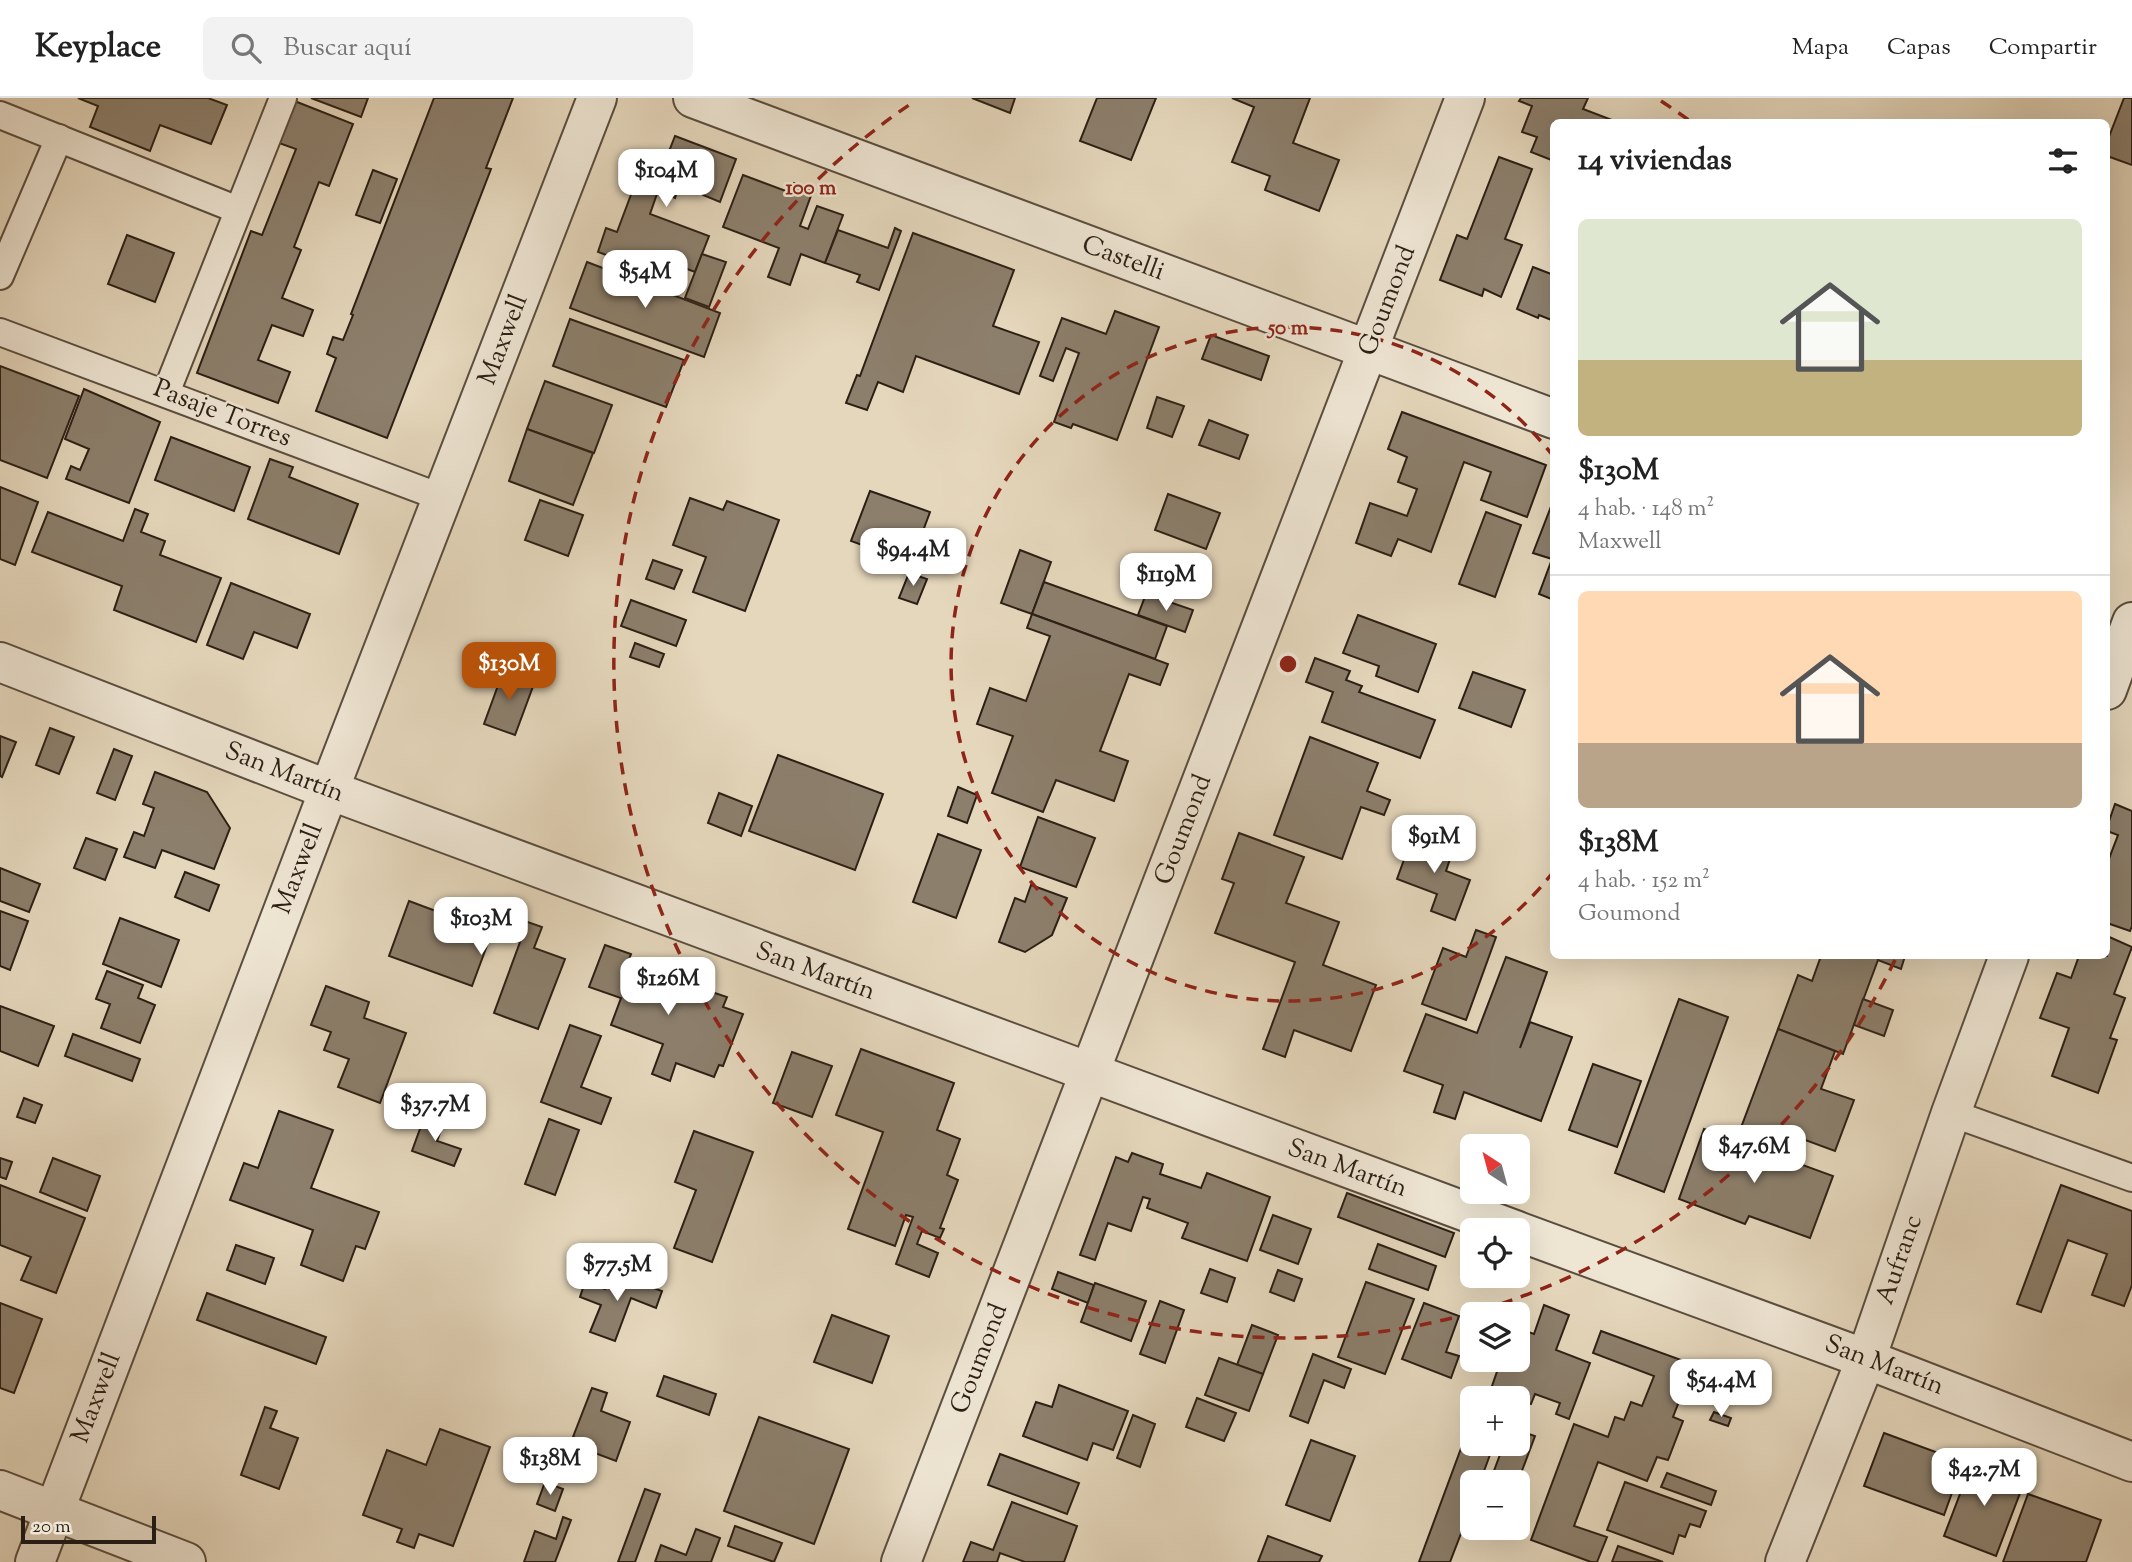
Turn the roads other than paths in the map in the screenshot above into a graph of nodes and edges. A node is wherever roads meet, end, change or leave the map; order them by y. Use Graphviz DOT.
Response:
graph roads {
  1 [pos="283,98"];
  2 [pos="597,98"];
  3 [pos="693,98"];
  4 [pos="1465,98"];
  5 [pos="0,115"];
  6 [pos="59,138"];
  7 [pos="238,210"];
  8 [pos="0,276"];
  9 [pos="0,332"];
  10 [pos="1369,350"];
  11 [pos="166,393"];
  12 [pos="1550,418"];
  13 [pos="443,498"];
  14 [pos="2125,629"];
  15 [pos="0,662"];
  16 [pos="2110,680"];
  17 [pos="329,790"];
  18 [pos="2008,959"];
  19 [pos="1090,1074"];
  20 [pos="1951,1113"];
  21 [pos="2132,1178"];
  22 [pos="1481,1218"];
  23 [pos="1530,1236"];
  24 [pos="1866,1359"];
  25 [pos="2132,1462"];
  26 [pos="0,1490"];
  27 [pos="54,1511"];
  28 [pos="35,1562"];
  29 [pos="186,1562"];
  30 [pos="901,1562"];
  31 [pos="1785,1562"];
  1 -- 7 [label="lane"];
  2 -- 13 [label="street, Maxwell"];
  3 -- 10 [label="street, Castelli"];
  4 -- 10 [label="street, Goumond"];
  5 -- 6 [label="lane"];
  6 -- 7 [label="lane"];
  6 -- 8 [label="lane"];
  7 -- 11 [label="lane"];
  9 -- 11 [label="lane, Pasaje Torres"];
  10 -- 12 [label="street, Castelli"];
  10 -- 19 [label="street, Goumond"];
  11 -- 13 [label="lane, Pasaje Torres"];
  13 -- 17 [label="street, Maxwell"];
  14 -- 16 [label="street"];
  15 -- 17 [label="street, San Martín"];
  17 -- 19 [label="street, San Martín"];
  17 -- 27 [label="street, Maxwell"];
  18 -- 20 [label="street, Aufranc"];
  19 -- 22 [label="street, San Martín"];
  19 -- 30 [label="street, Goumond"];
  20 -- 21 [label="lane"];
  20 -- 24 [label="street, Aufranc"];
  23 -- 24 [label="street, San Martín"];
  24 -- 25 [label="street, San Martín"];
  24 -- 31 [label="street, Aufranc"];
  26 -- 27 [label="street"];
  27 -- 28 [label="street, Maxwell"];
  27 -- 29 [label="street"];
}
